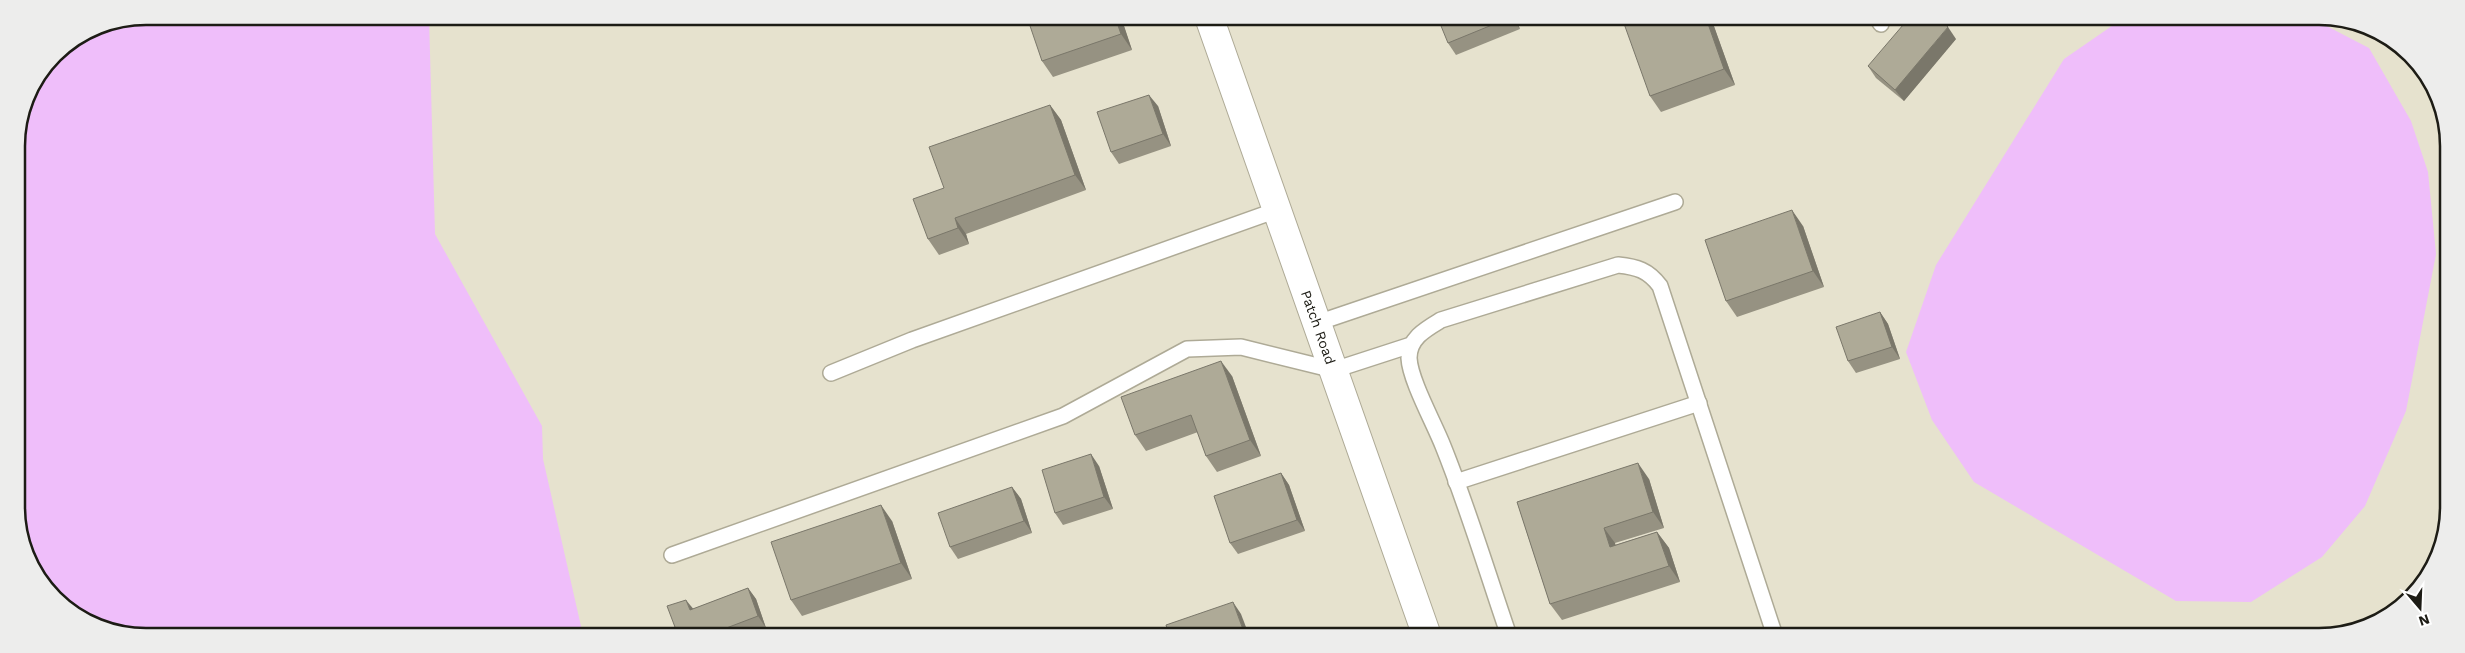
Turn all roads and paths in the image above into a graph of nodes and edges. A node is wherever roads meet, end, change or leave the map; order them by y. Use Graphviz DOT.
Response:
graph roads {
  1 [pos="1212,25"];
  2 [pos="1675,202"];
  3 [pos="1278,210"];
  4 [pos="1317,323"];
  5 [pos="1411,345"];
  6 [pos="1334,370"];
  7 [pos="831,373"];
  8 [pos="1699,403"];
  9 [pos="1456,482"];
  10 [pos="672,555"];
  11 [pos="1424,628"];
  12 [pos="1506,628"];
  13 [pos="1772,628"];
  1 -- 3 [label="street, Patch Road"];
  2 -- 4 [label="lane"];
  3 -- 4 [label="street, Patch Road"];
  3 -- 7 [label="lane"];
  4 -- 6 [label="street, Patch Road"];
  5 -- 6 [label="lane"];
  5 -- 8 [label="lane"];
  5 -- 9 [label="lane"];
  6 -- 10 [label="lane"];
  6 -- 11 [label="street, Patch Road"];
  8 -- 9 [label="lane"];
  8 -- 13 [label="lane"];
  9 -- 12 [label="lane"];
}
